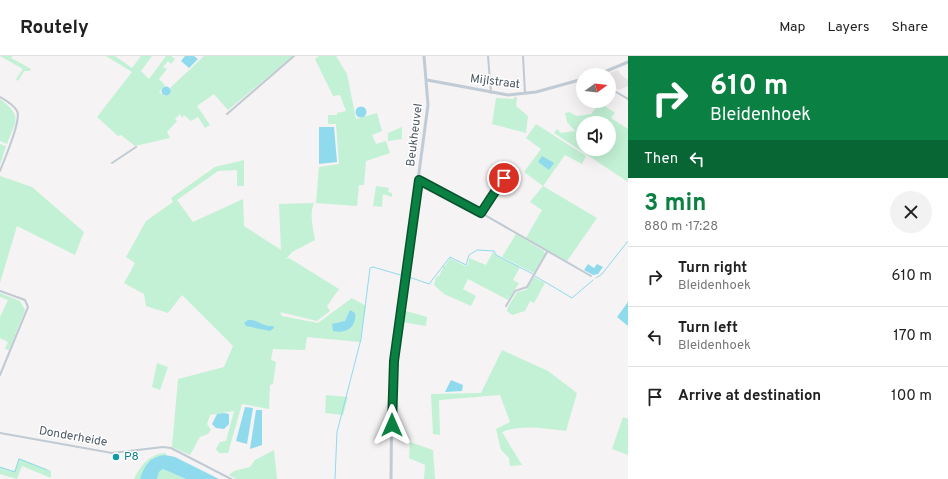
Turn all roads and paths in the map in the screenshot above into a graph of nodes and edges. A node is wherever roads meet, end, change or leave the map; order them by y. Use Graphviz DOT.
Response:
graph roads {
  1 [pos="294,56"];
  2 [pos="424,56"];
  3 [pos="488,56"];
  4 [pos="523,56"];
  5 [pos="628,62"];
  6 [pos="614,68"];
  7 [pos="427,80"];
  8 [pos="576,81"];
  9 [pos="616,92"];
  10 [pos="491,93"];
  11 [pos="525,94"];
  12 [pos="0,96"];
  13 [pos="628,99"];
  14 [pos="227,114"];
  15 [pos="136,147"];
  16 [pos="112,163"];
  17 [pos="0,171"];
  18 [pos="504,178"];
  19 [pos="419,180"];
  20 [pos="481,213"];
  21 [pos="547,252"];
  22 [pos="591,276"];
  23 [pos="0,291"];
  24 [pos="506,306"];
  25 [pos="0,375"];
  26 [pos="0,433"];
  27 [pos="231,479"];
  28 [pos="390,479"];
  1 -- 14 [label="street"];
  2 -- 7 [label="street, Beukheuvel"];
  3 -- 10 [label="street"];
  4 -- 11 [label="street"];
  5 -- 6 [label="street"];
  7 -- 10 [label="street, Mijlstraat"];
  7 -- 19 [label="street, Beukheuvel"];
  8 -- 11 [label="street, Mijlstraat"];
  9 -- 13 [label="street"];
  10 -- 11 [label="street, Mijlstraat"];
  12 -- 17 [label="street"];
  15 -- 16 [label="street"];
  18 -- 20 [label="street"];
  19 -- 20 [label="street"];
  19 -- 28 [label="street, Beukheuvel"];
  20 -- 21 [label="street"];
  21 -- 22 [label="street"];
  21 -- 24 [label="street"];
  23 -- 25 [label="street"];
  26 -- 27 [label="street, Donderheide"];
}
